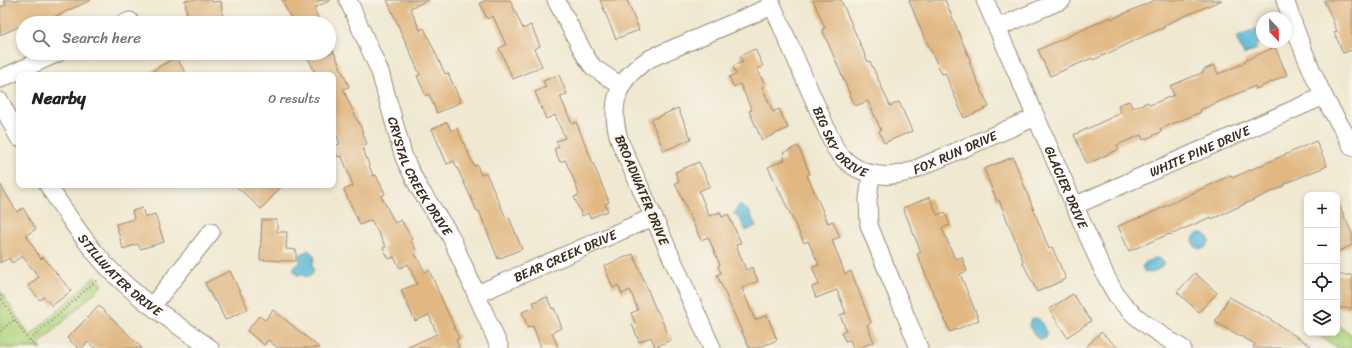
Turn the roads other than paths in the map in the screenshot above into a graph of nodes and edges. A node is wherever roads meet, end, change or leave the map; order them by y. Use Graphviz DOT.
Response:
graph roads {
  1 [pos="348,0"];
  2 [pos="556,0"];
  3 [pos="985,0"];
  4 [pos="1062,0"];
  5 [pos="1285,0"];
  6 [pos="771,3"];
  7 [pos="997,28"];
  8 [pos="42,60"];
  9 [pos="0,79"];
  10 [pos="621,86"];
  11 [pos="1324,96"];
  12 [pos="0,101"];
  13 [pos="1036,117"];
  14 [pos="16,132"];
  15 [pos="1352,147"];
  16 [pos="871,174"];
  17 [pos="50,188"];
  18 [pos="1074,206"];
  19 [pos="653,217"];
  20 [pos="211,232"];
  21 [pos="476,294"];
  22 [pos="152,306"];
  23 [pos="210,348"];
  24 [pos="500,348"];
  25 [pos="712,348"];
  26 [pos="919,348"];
  27 [pos="1182,348"];
  1 -- 21 [label="street, CRYSTAL CREEK DRIVE"];
  2 -- 10 [label="street"];
  3 -- 7 [label="street, GLACIER DRIVE"];
  4 -- 7 [label="street"];
  5 -- 11 [label="street"];
  6 -- 10 [label="street"];
  6 -- 16 [label="street, BIG SKY DRIVE"];
  7 -- 13 [label="street, GLACIER DRIVE"];
  8 -- 9 [label="street"];
  10 -- 19 [label="street, BROADWATER DRIVE"];
  11 -- 15 [label="street"];
  11 -- 18 [label="street, WHITE PINE DRIVE"];
  12 -- 14 [label="street"];
  13 -- 16 [label="street, FOX RUN DRIVE"];
  13 -- 18 [label="street, GLACIER DRIVE"];
  16 -- 26 [label="street, BIG SKY DRIVE"];
  17 -- 22 [label="street, STILLWATER DRIVE"];
  18 -- 27 [label="street, GLACIER DRIVE"];
  19 -- 21 [label="street, BEAR CREEK DRIVE"];
  19 -- 25 [label="street, BROADWATER DRIVE"];
  20 -- 22 [label="street"];
  21 -- 24 [label="street, CRYSTAL CREEK DRIVE"];
  22 -- 23 [label="street, STILLWATER DRIVE"];
}
